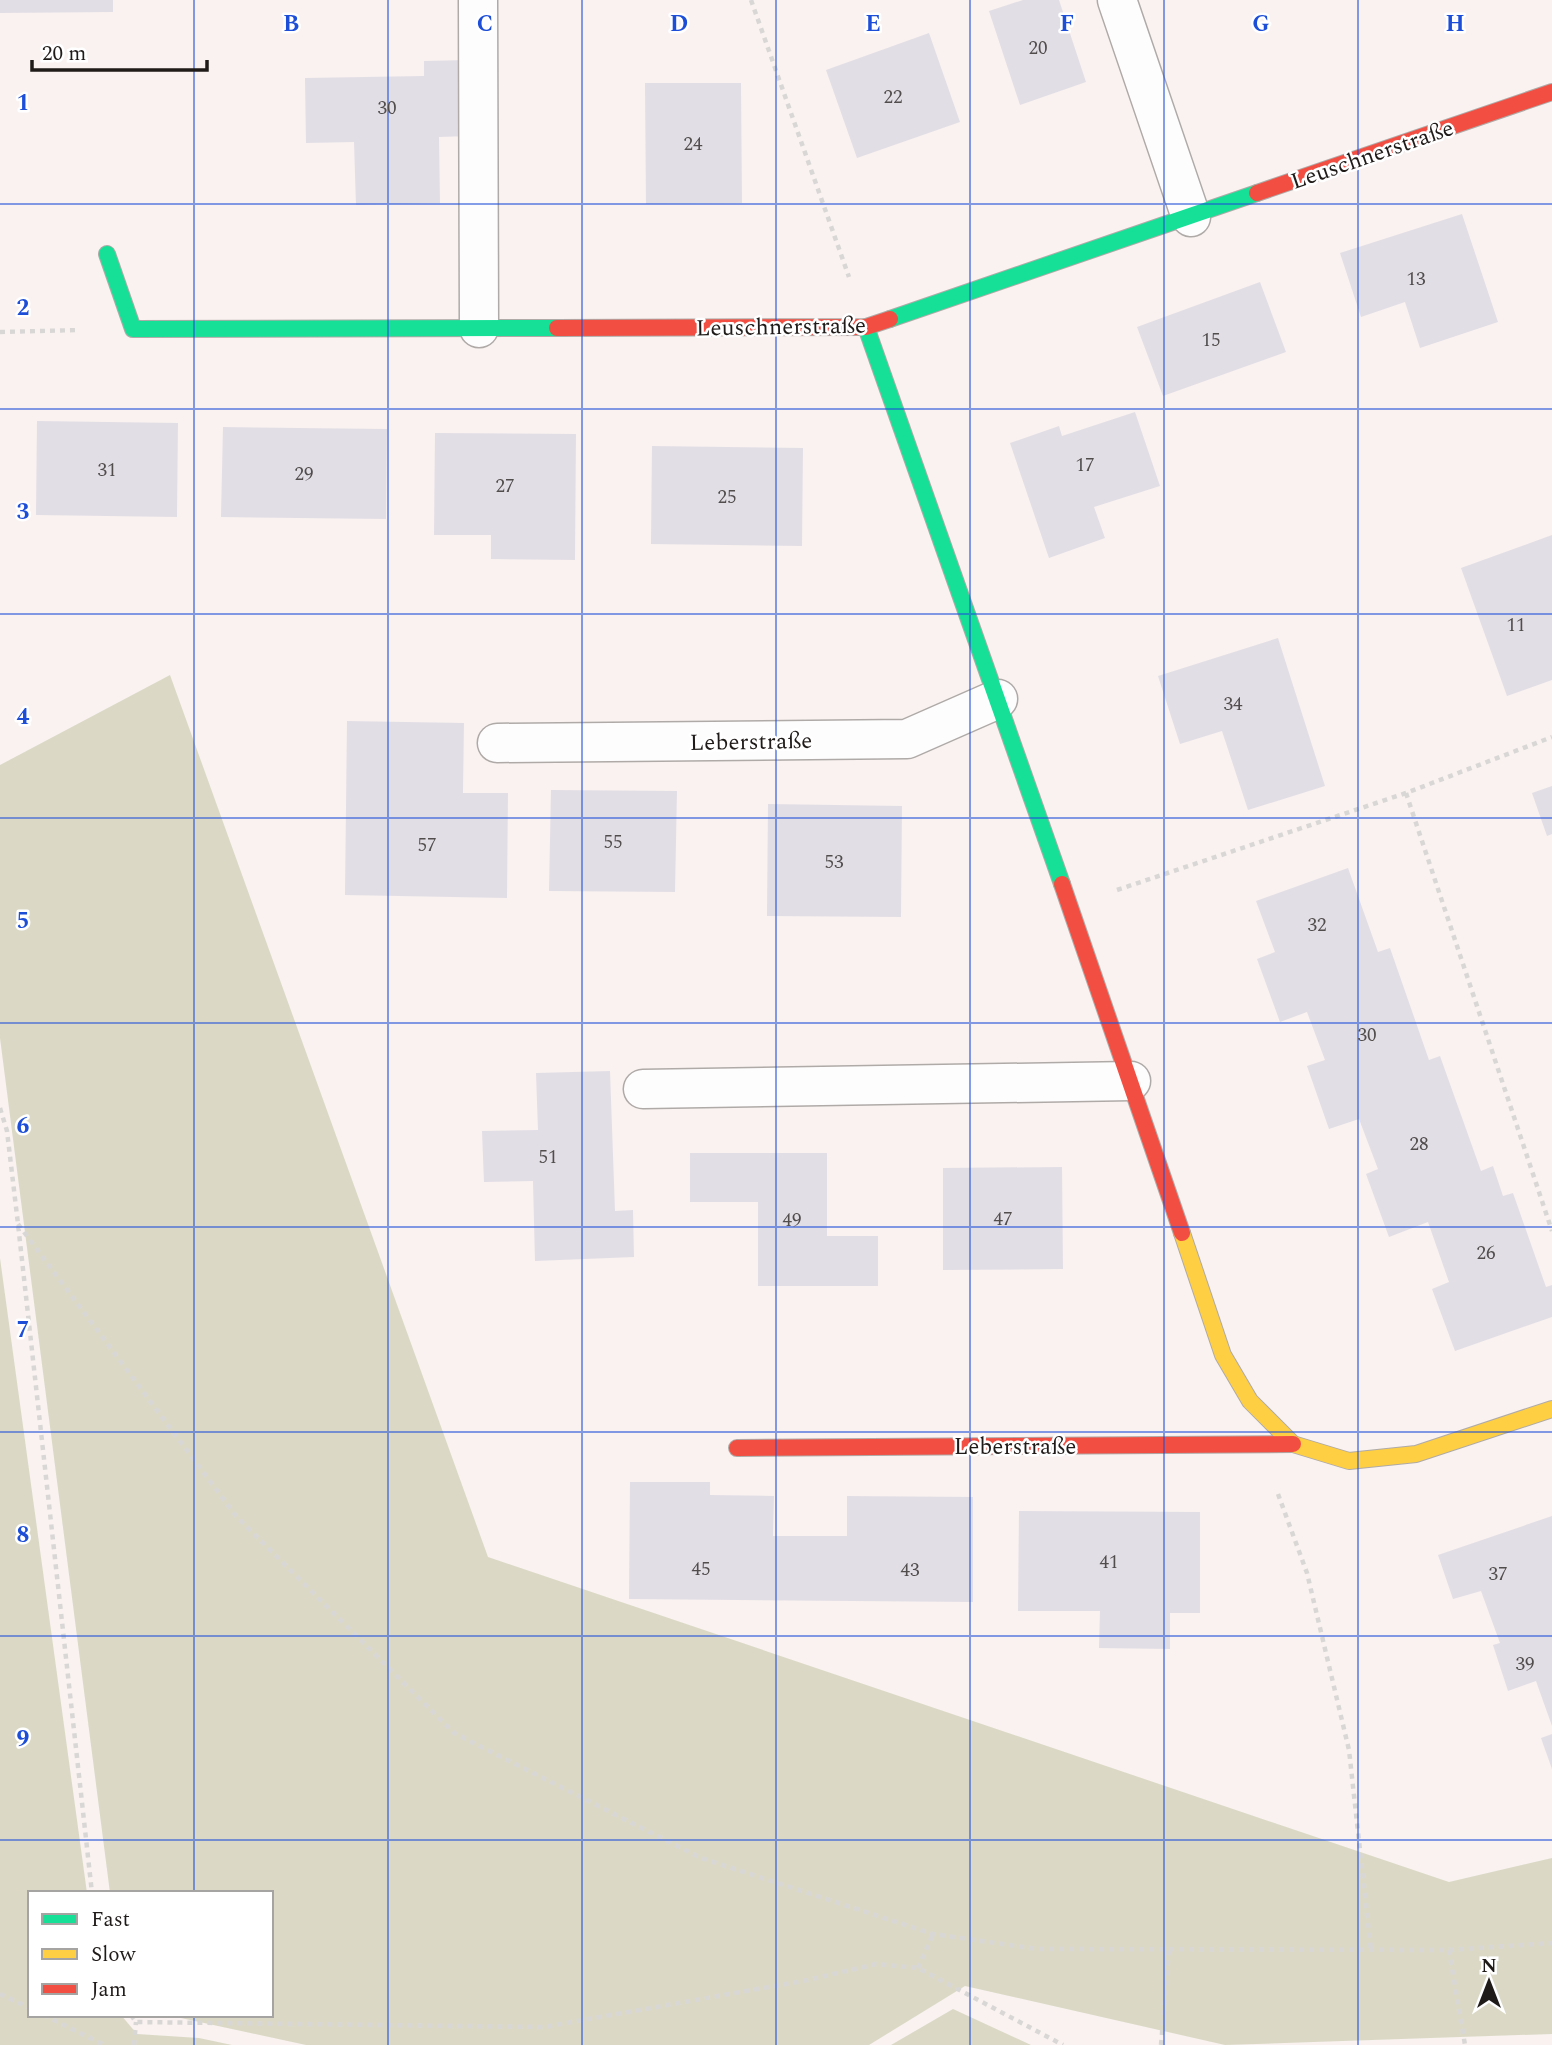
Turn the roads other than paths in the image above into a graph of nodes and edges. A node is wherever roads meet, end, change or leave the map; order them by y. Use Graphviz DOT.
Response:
graph roads {
  1 [pos="478,0"];
  2 [pos="1116,0"];
  3 [pos="1552,92"];
  4 [pos="1191,216"];
  5 [pos="107,254"];
  6 [pos="866,327"];
  7 [pos="479,328"];
  8 [pos="998,699"];
  9 [pos="497,743"];
  10 [pos="1131,1081"];
  11 [pos="643,1089"];
  12 [pos="1552,1409"];
  13 [pos="1293,1444"];
  14 [pos="737,1448"];
  1 -- 7 [label="street"];
  2 -- 4 [label="street"];
  3 -- 4 [label="street, Leuschnerstraße"];
  4 -- 6 [label="street, Leuschnerstraße"];
  5 -- 7 [label="street, Leuschnerstraße"];
  6 -- 7 [label="street, Leuschnerstraße"];
  6 -- 8 [label="street, Leberstraße"];
  8 -- 9 [label="street, Leberstraße"];
  8 -- 10 [label="street, Leberstraße"];
  10 -- 11 [label="street"];
  10 -- 13 [label="street, Leberstraße"];
  12 -- 13 [label="street, Leberstraße"];
  13 -- 14 [label="street, Leberstraße"];
}
